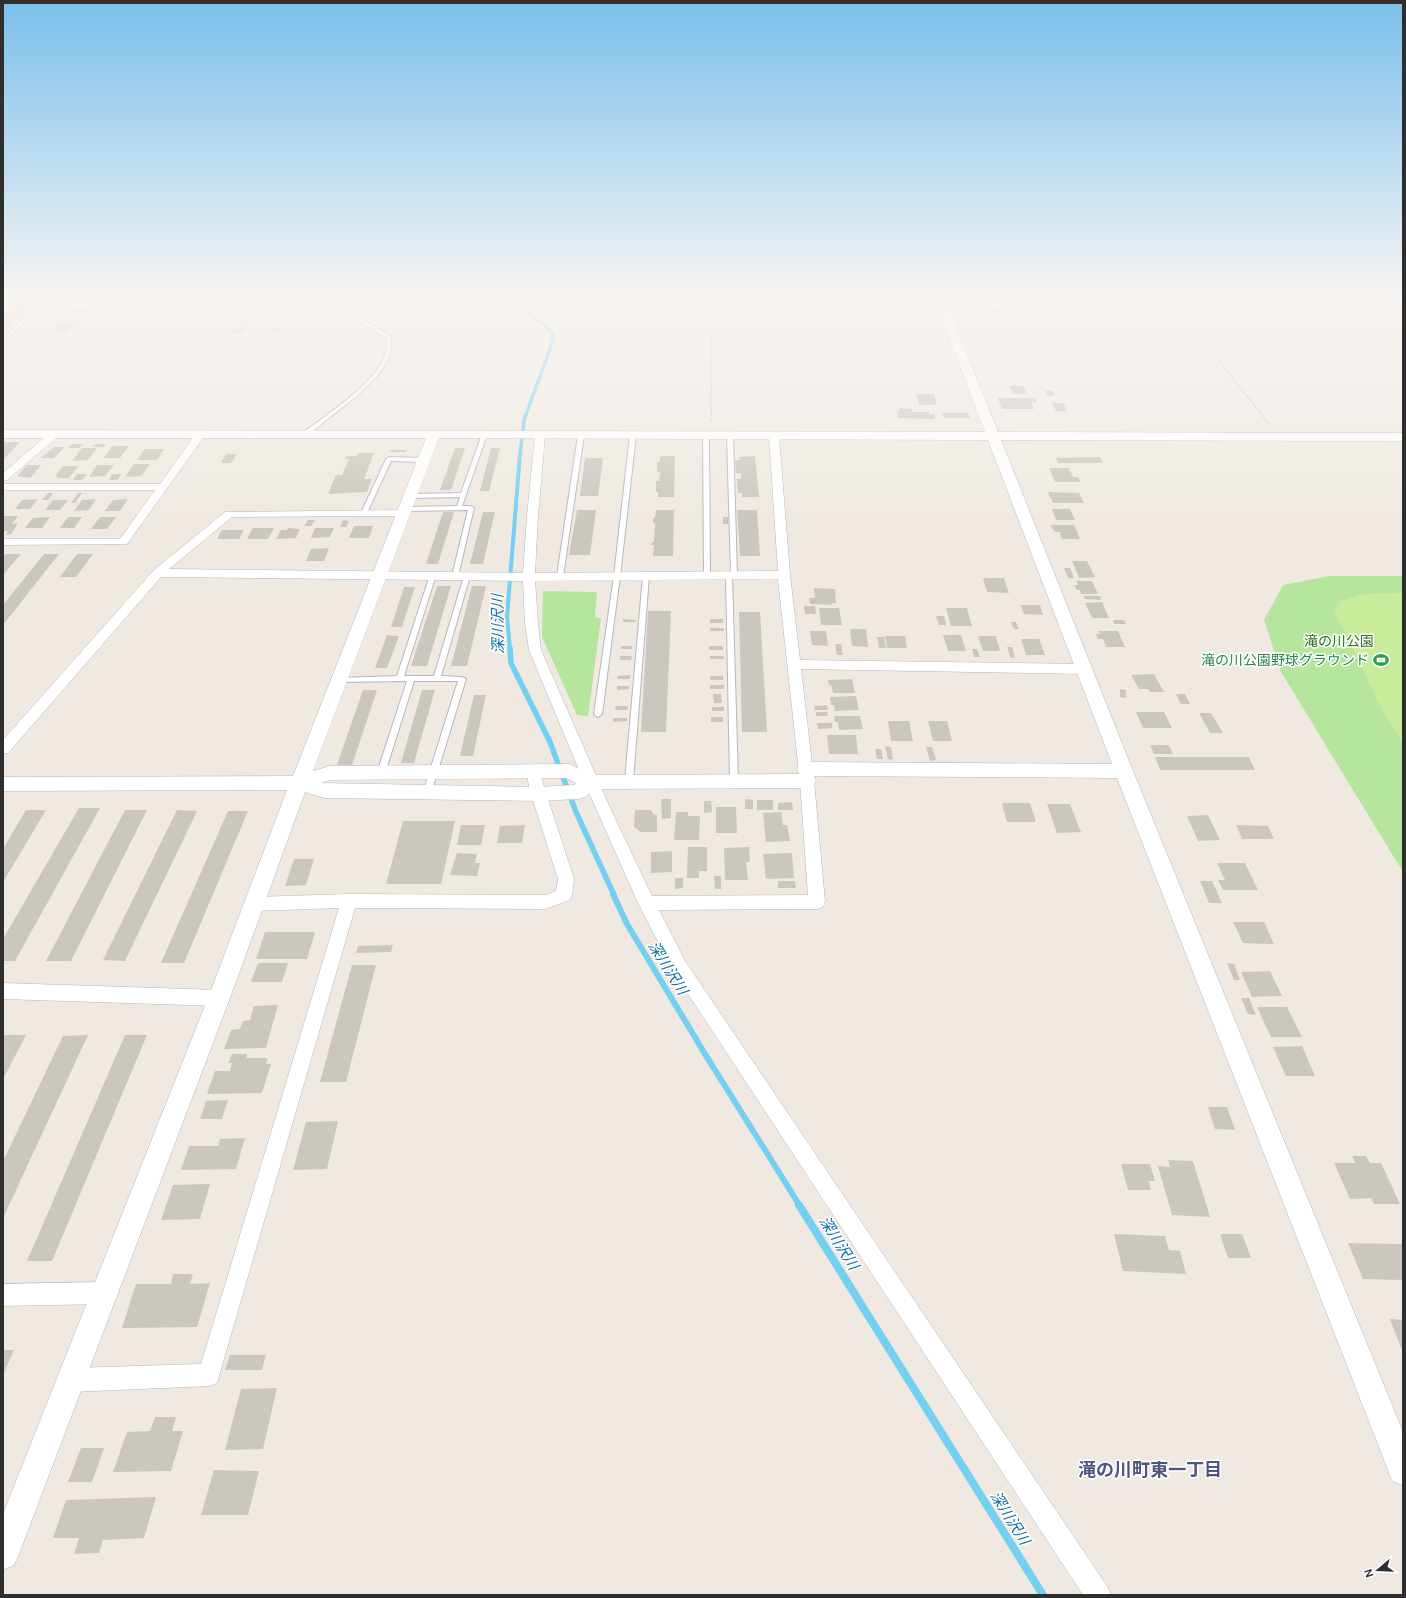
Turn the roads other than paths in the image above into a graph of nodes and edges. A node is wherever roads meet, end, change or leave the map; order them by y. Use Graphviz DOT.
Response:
graph roads {
  1 [pos="376,375"];
  2 [pos="970,375"];
  3 [pos="56,433"];
  4 [pos="3,434"];
  5 [pos="201,434"];
  6 [pos="434,434"];
  7 [pos="302,435"];
  8 [pos="484,435"];
  9 [pos="528,435"];
  10 [pos="581,435"];
  11 [pos="633,435"];
  12 [pos="709,435"];
  13 [pos="730,435"];
  14 [pos="774,436"];
  15 [pos="994,436"];
  16 [pos="1403,437"];
  17 [pos="424,460"];
  18 [pos="3,478"];
  19 [pos="3,487"];
  20 [pos="164,487"];
  21 [pos="464,495"];
  22 [pos="406,506"];
  23 [pos="459,508"];
  24 [pos="364,513"];
  25 [pos="3,542"];
  26 [pos="158,573"];
  27 [pos="731,575"];
  28 [pos="784,575"];
  29 [pos="380,576"];
  30 [pos="433,576"];
  31 [pos="461,576"];
  32 [pos="560,576"];
  33 [pos="617,576"];
  34 [pos="646,576"];
  35 [pos="707,576"];
  36 [pos="523,577"];
  37 [pos="794,664"];
  38 [pos="1084,669"];
  39 [pos="400,678"];
  40 [pos="411,678"];
  41 [pos="437,678"];
  42 [pos="340,680"];
  43 [pos="598,714"];
  44 [pos="3,749"];
  45 [pos="1124,771"];
  46 [pos="434,772"];
  47 [pos="542,772"];
  48 [pos="381,773"];
  49 [pos="807,775"];
  50 [pos="734,781"];
  51 [pos="628,782"];
  52 [pos="299,783"];
  53 [pos="3,784"];
  54 [pos="584,787"];
  55 [pos="428,793"];
  56 [pos="538,794"];
  57 [pos="349,901"];
  58 [pos="646,903"];
  59 [pos="254,904"];
  60 [pos="3,991"];
  61 [pos="219,998"];
  62 [pos="104,1293"];
  63 [pos="3,1295"];
  64 [pos="72,1380"];
  65 [pos="1403,1470"];
  66 [pos="3,1554"];
  67 [pos="1098,1595"];
  1 -- 7 [label="lane"];
  2 -- 15 [label="street"];
  3 -- 4 [label="street"];
  3 -- 5 [label="street"];
  3 -- 18 [label="street"];
  5 -- 7 [label="street"];
  5 -- 20 [label="street"];
  6 -- 7 [label="street"];
  6 -- 8 [label="street"];
  6 -- 17 [label="street"];
  8 -- 9 [label="street"];
  8 -- 21 [label="lane"];
  9 -- 10 [label="street"];
  9 -- 36 [label="street"];
  10 -- 11 [label="street"];
  10 -- 32 [label="lane"];
  11 -- 12 [label="street"];
  11 -- 33 [label="lane"];
  12 -- 13 [label="street"];
  12 -- 35 [label="lane"];
  13 -- 14 [label="street"];
  13 -- 27 [label="lane"];
  14 -- 15 [label="street"];
  14 -- 28 [label="street"];
  15 -- 16 [label="street"];
  15 -- 38 [label="street"];
  17 -- 22 [label="street"];
  17 -- 24 [label="lane"];
  19 -- 20 [label="street"];
  20 -- 25 [label="street"];
  21 -- 22 [label="lane"];
  21 -- 23 [label="lane"];
  22 -- 23 [label="lane"];
  22 -- 24 [label="street"];
  22 -- 29 [label="street"];
  23 -- 31 [label="lane"];
  24 -- 26 [label="street"];
  26 -- 29 [label="street"];
  26 -- 44 [label="street"];
  27 -- 28 [label="street"];
  27 -- 35 [label="street"];
  27 -- 50 [label="lane"];
  28 -- 37 [label="street"];
  29 -- 30 [label="street"];
  29 -- 42 [label="street"];
  30 -- 31 [label="street"];
  30 -- 39 [label="lane"];
  31 -- 36 [label="street"];
  31 -- 41 [label="lane"];
  32 -- 33 [label="street"];
  32 -- 36 [label="street"];
  33 -- 34 [label="street"];
  33 -- 43 [label="lane"];
  34 -- 35 [label="street"];
  34 -- 51 [label="lane"];
  36 -- 54 [label="street"];
  37 -- 38 [label="street"];
  37 -- 49 [label="street"];
  38 -- 45 [label="street"];
  39 -- 40 [label="lane"];
  39 -- 42 [label="lane"];
  40 -- 41 [label="lane"];
  40 -- 48 [label="lane"];
  41 -- 46 [label="lane"];
  42 -- 52 [label="street"];
  45 -- 49 [label="street"];
  45 -- 65 [label="street"];
  46 -- 47 [label="street"];
  46 -- 48 [label="street"];
  46 -- 55 [label="lane"];
  47 -- 54 [label="street"];
  47 -- 56 [label="street"];
  48 -- 52 [label="street"];
  49 -- 50 [label="street"];
  49 -- 58 [label="street"];
  50 -- 51 [label="street"];
  51 -- 54 [label="street"];
  52 -- 53 [label="street"];
  52 -- 55 [label="street"];
  52 -- 59 [label="street"];
  54 -- 56 [label="street"];
  54 -- 58 [label="street"];
  55 -- 56 [label="street"];
  56 -- 57 [label="street"];
  57 -- 59 [label="street"];
  57 -- 64 [label="street"];
  58 -- 67 [label="street"];
  59 -- 61 [label="street"];
  60 -- 61 [label="street"];
  61 -- 62 [label="street"];
  62 -- 63 [label="street"];
  62 -- 64 [label="street"];
  64 -- 66 [label="street"];
}
